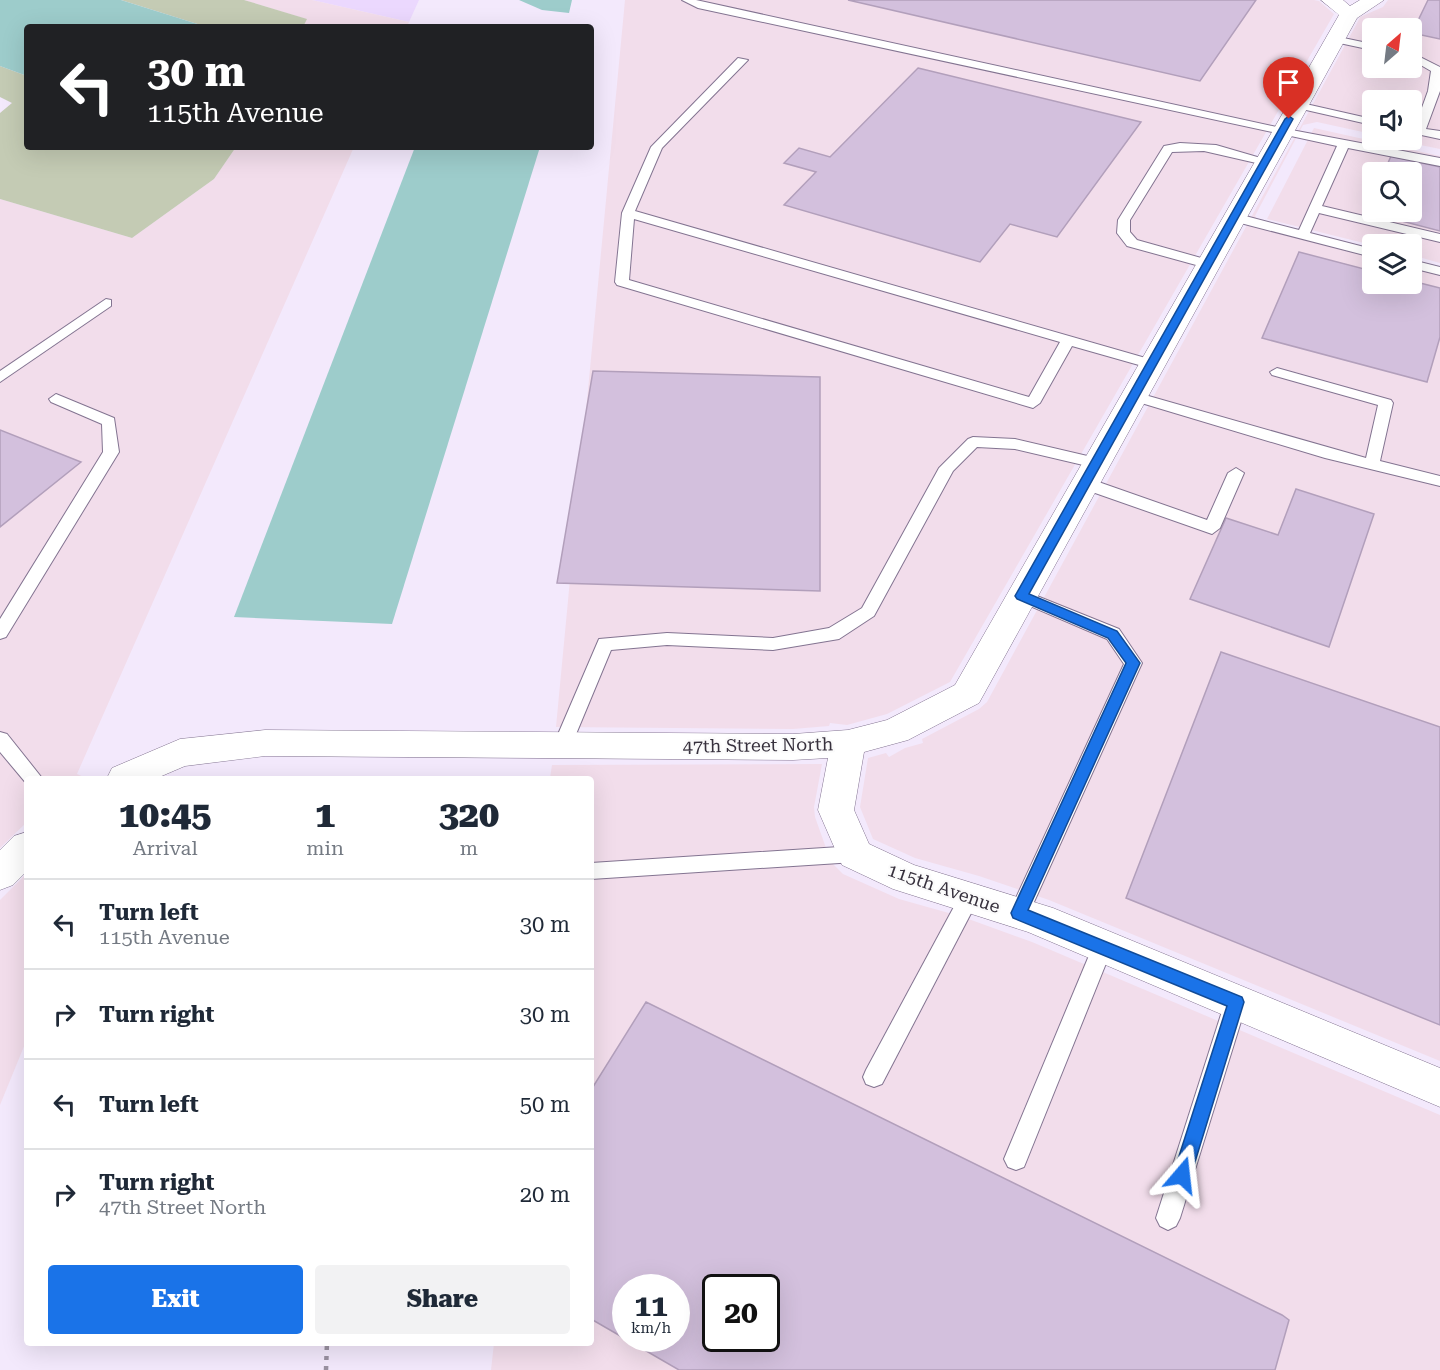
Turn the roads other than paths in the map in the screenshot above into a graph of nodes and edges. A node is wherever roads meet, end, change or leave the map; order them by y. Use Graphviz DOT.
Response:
graph roads {
  1 [pos="687,0"];
  2 [pos="1374,0"];
  3 [pos="1340,7"];
  4 [pos="1334,39"];
  5 [pos="1362,45"];
  6 [pos="742,60"];
  7 [pos="1422,62"];
  8 [pos="1296,105"];
  9 [pos="1422,116"];
  10 [pos="1362,120"];
  11 [pos="1422,131"];
  12 [pos="1281,132"];
  13 [pos="1440,135"];
  14 [pos="1344,143"];
  15 [pos="1265,161"];
  16 [pos="1440,162"];
  17 [pos="1316,208"];
  18 [pos="628,213"];
  19 [pos="1234,217"];
  20 [pos="1303,235"];
  21 [pos="1440,238"];
  22 [pos="1362,251"];
  23 [pos="1207,264"];
  24 [pos="1422,266"];
  25 [pos="1440,271"];
  26 [pos="106,303"];
  27 [pos="1068,340"];
  28 [pos="0,357"];
  29 [pos="19,364"];
  30 [pos="1151,364"];
  31 [pos="1277,372"];
  32 [pos="0,378"];
  33 [pos="1133,396"];
  34 [pos="56,399"];
  35 [pos="1372,464"];
  36 [pos="1090,473"];
  37 [pos="1236,473"];
  38 [pos="1440,481"];
  39 [pos="1022,596"];
  40 [pos="0,633"];
  41 [pos="0,739"];
  42 [pos="848,743"];
  43 [pos="562,746"];
  44 [pos="31,776"];
  45 [pos="128,776"];
  46 [pos="24,850"];
  47 [pos="855,854"];
  48 [pos="594,871"];
  49 [pos="0,873"];
  50 [pos="970,896"];
  51 [pos="1019,913"];
  52 [pos="1103,946"];
  53 [pos="1236,1002"];
  54 [pos="874,1077"];
  55 [pos="1440,1088"];
  56 [pos="1016,1159"];
  57 [pos="1168,1218"];
  1 -- 12 [label="lane"];
  2 -- 3 [label="street, 47th Street North"];
  3 -- 4 [label="street, 47th Street North"];
  4 -- 5 [label="lane"];
  4 -- 8 [label="street, 47th Street North"];
  6 -- 18 [label="lane"];
  7 -- 9 [label="lane"];
  8 -- 10 [label="lane"];
  8 -- 12 [label="street, 47th Street North"];
  11 -- 13 [label="lane"];
  12 -- 14 [label="lane"];
  12 -- 15 [label="street, 47th Street North"];
  14 -- 16 [label="lane"];
  14 -- 17 [label="lane"];
  15 -- 19 [label="street, 47th Street North"];
  15 -- 23 [label="lane"];
  17 -- 20 [label="lane"];
  17 -- 21 [label="lane"];
  18 -- 27 [label="lane"];
  18 -- 27 [label="lane"];
  19 -- 20 [label="lane"];
  19 -- 23 [label="street, 47th Street North"];
  20 -- 22 [label="lane"];
  23 -- 30 [label="street, 47th Street North"];
  24 -- 25 [label="lane"];
  26 -- 29 [label="lane"];
  27 -- 30 [label="lane"];
  28 -- 29 [label="lane"];
  29 -- 32 [label="lane"];
  30 -- 33 [label="street, 47th Street North"];
  31 -- 35 [label="lane"];
  33 -- 35 [label="lane"];
  33 -- 36 [label="street, 47th Street North"];
  34 -- 40 [label="lane"];
  35 -- 38 [label="lane"];
  36 -- 37 [label="lane"];
  36 -- 39 [label="street, 47th Street North"];
  36 -- 43 [label="lane"];
  39 -- 42 [label="street, 47th Street North"];
  39 -- 51 [label="lane"];
  41 -- 44 [label="lane"];
  42 -- 43 [label="street, 47th Street North"];
  42 -- 47 [label="street"];
  43 -- 45 [label="street, 47th Street North"];
  46 -- 49 [label="street"];
  47 -- 48 [label="lane"];
  47 -- 50 [label="street, 115th Avenue"];
  50 -- 51 [label="street, 115th Avenue"];
  50 -- 54 [label="lane"];
  51 -- 52 [label="street, 115th Avenue"];
  52 -- 53 [label="street, 115th Avenue"];
  52 -- 56 [label="lane"];
  53 -- 55 [label="street, 115th Avenue"];
  53 -- 57 [label="lane"];
}
